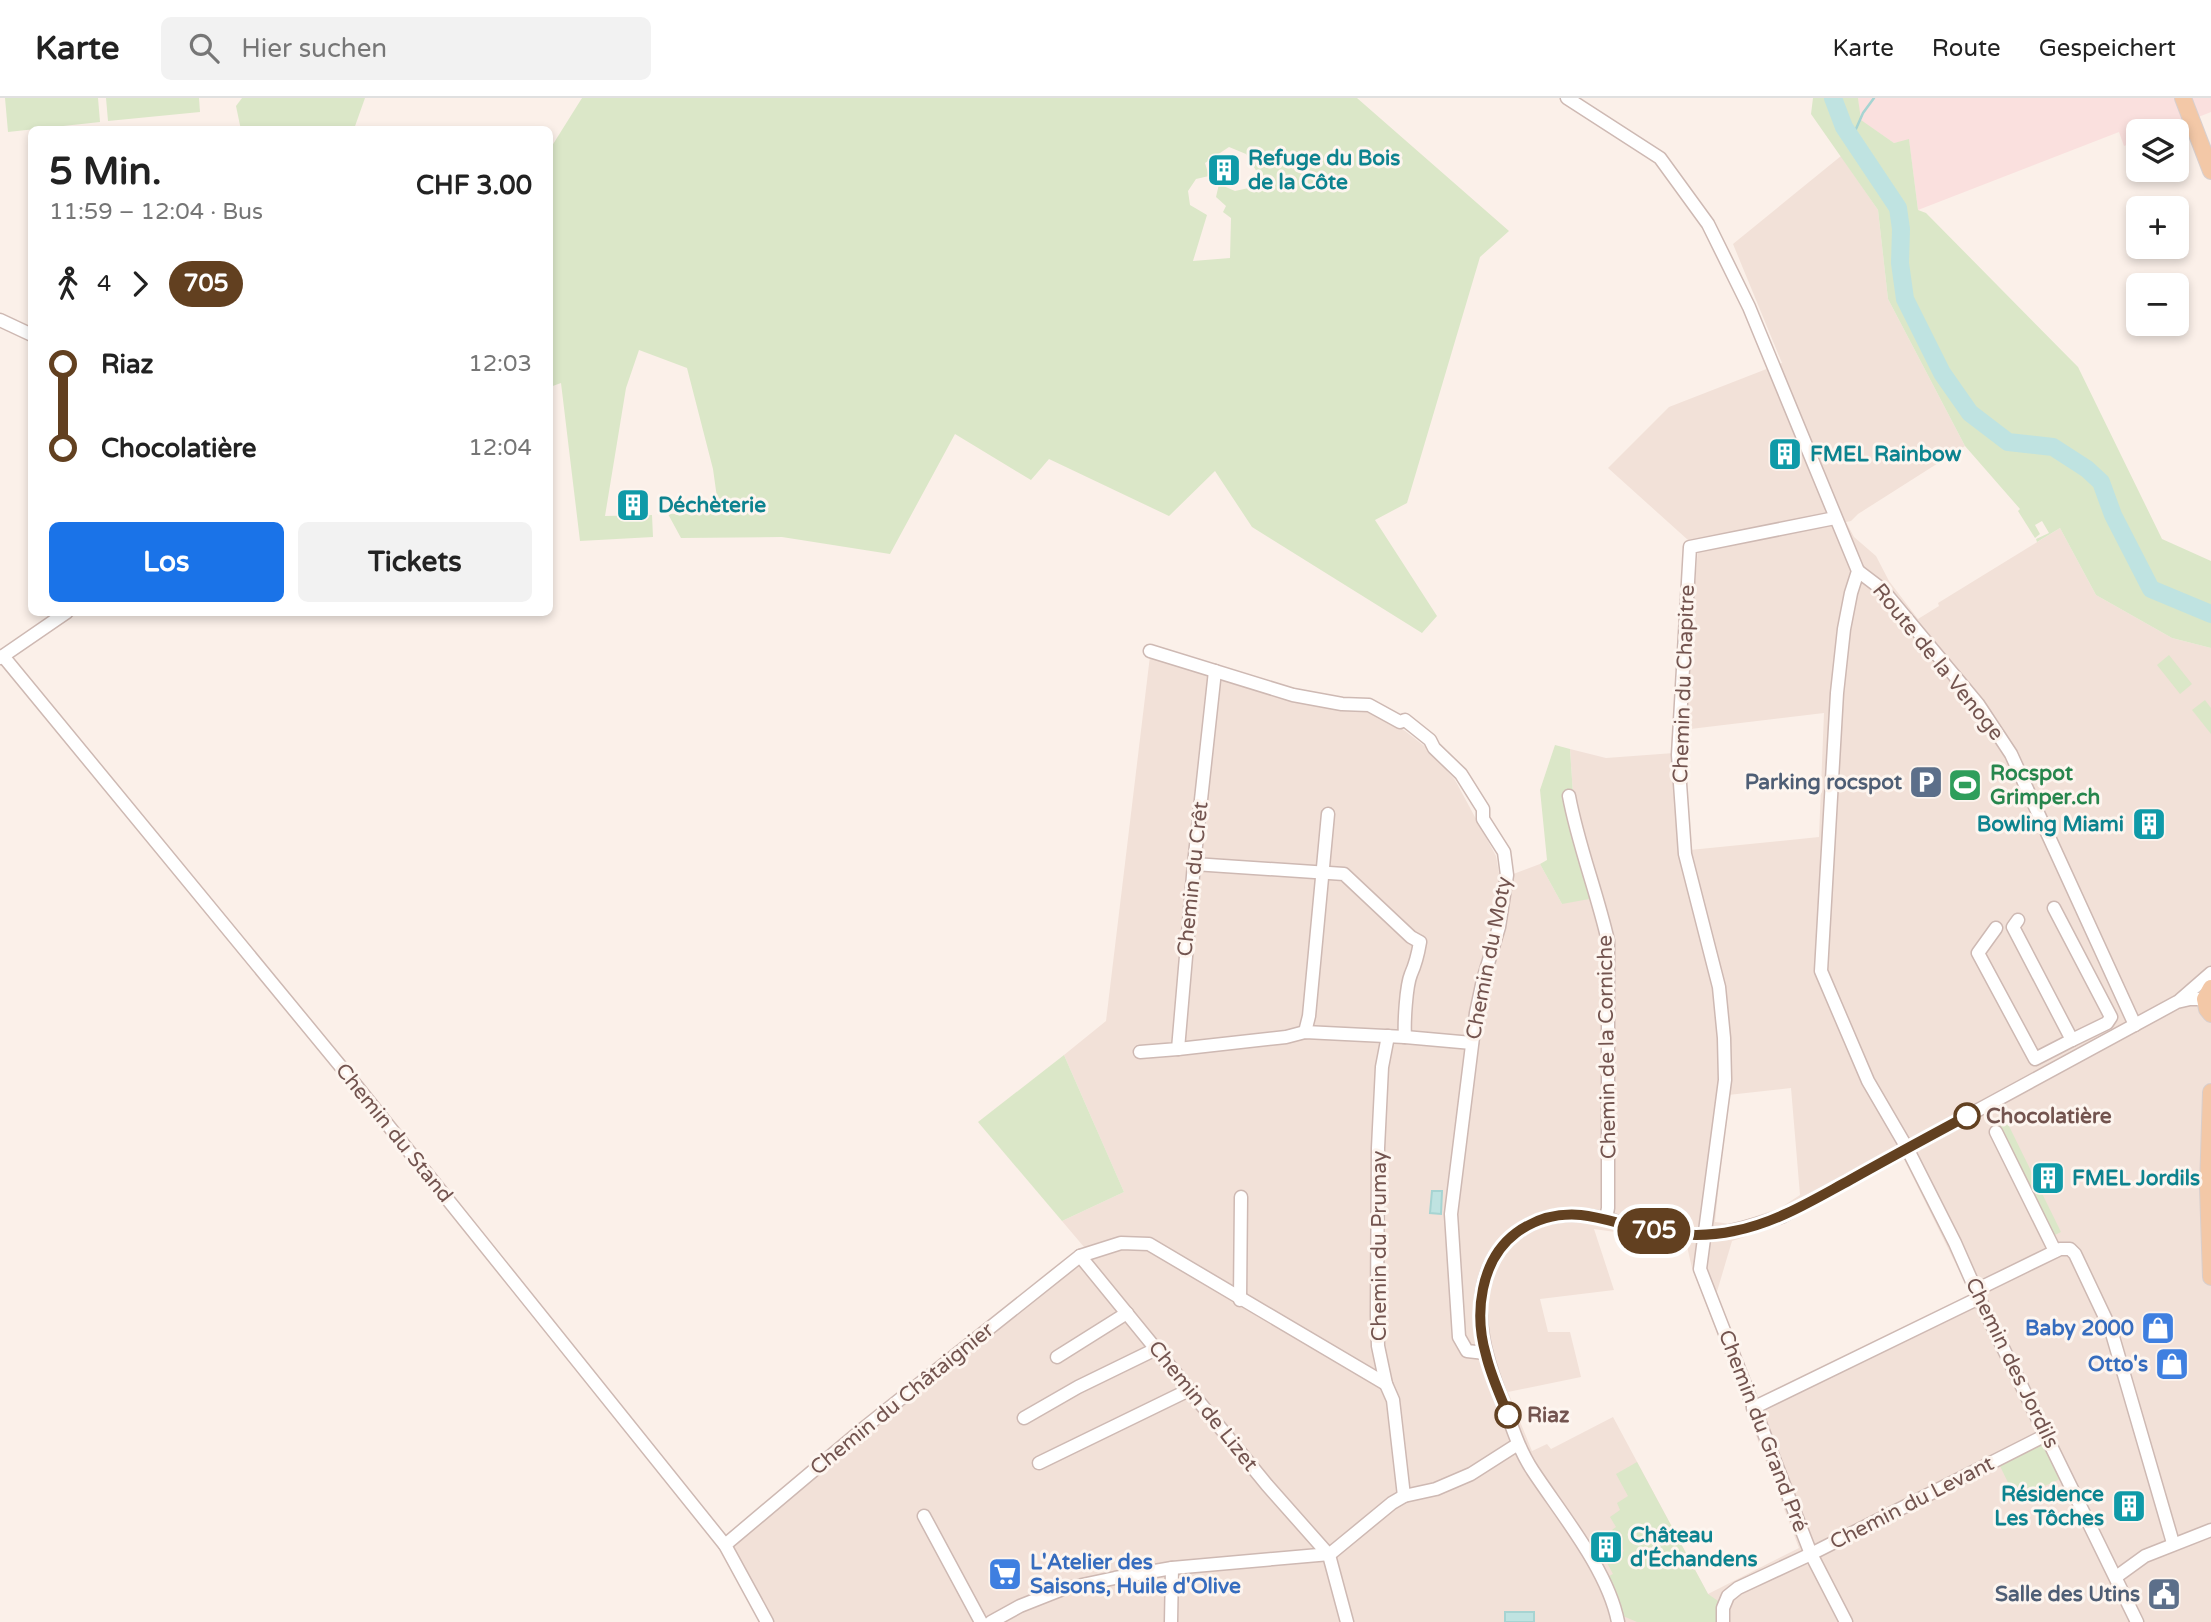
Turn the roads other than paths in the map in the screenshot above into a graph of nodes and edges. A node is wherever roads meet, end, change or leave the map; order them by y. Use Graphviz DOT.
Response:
graph roads {
  1 [pos="1567,98"];
  2 [pos="2183,98"];
  3 [pos="2211,171"];
  4 [pos="0,320"];
  5 [pos="28,333"];
  6 [pos="1835,518"];
  7 [pos="1858,571"];
  8 [pos="61,616"];
  9 [pos="1150,651"];
  10 [pos="1,657"];
  11 [pos="1215,671"];
  12 [pos="1569,796"];
  13 [pos="1328,814"];
  14 [pos="1194,864"];
  15 [pos="1322,873"];
  16 [pos="2054,908"];
  17 [pos="2018,920"];
  18 [pos="1996,928"];
  19 [pos="2211,973"];
  20 [pos="2209,1000"];
  21 [pos="2177,1002"];
  22 [pos="2135,1025"];
  23 [pos="1305,1032"];
  24 [pos="1388,1037"];
  25 [pos="1405,1037"];
  26 [pos="2072,1040"];
  27 [pos="1472,1043"];
  28 [pos="1178,1049"];
  29 [pos="1140,1052"];
  30 [pos="2211,1092"];
  31 [pos="1996,1132"];
  32 [pos="1907,1148"];
  33 [pos="1241,1197"];
  34 [pos="1606,1219"];
  35 [pos="1706,1235"];
  36 [pos="2055,1251"];
  37 [pos="1080,1256"];
  38 [pos="2211,1277"];
  39 [pos="1978,1294"];
  40 [pos="1240,1300"];
  41 [pos="1127,1313"];
  42 [pos="1156,1349"];
  43 [pos="1485,1353"];
  44 [pos="1057,1357"];
  45 [pos="1386,1384"];
  46 [pos="1189,1390"];
  47 [pos="1753,1408"];
  48 [pos="1024,1418"];
  49 [pos="2046,1435"];
  50 [pos="1518,1444"];
  51 [pos="1039,1463"];
  52 [pos="1405,1496"];
  53 [pos="926,1520"];
  54 [pos="2211,1530"];
  55 [pos="2174,1543"];
  56 [pos="726,1545"];
  57 [pos="1811,1554"];
  58 [pos="1329,1555"];
  59 [pos="1172,1568"];
  60 [pos="2116,1577"];
  61 [pos="767,1622"];
  62 [pos="981,1622"];
  63 [pos="991,1622"];
  64 [pos="1171,1622"];
  65 [pos="1348,1622"];
  66 [pos="1618,1622"];
  67 [pos="1723,1622"];
  68 [pos="1846,1622"];
  69 [pos="2137,1622"];
  1 -- 6 [label="street"];
  2 -- 3 [label="main road"];
  4 -- 5 [label="street"];
  6 -- 7 [label="street"];
  6 -- 35 [label="street, Chemin du Chapitre"];
  7 -- 22 [label="street, Route de la Venoge"];
  7 -- 32 [label="street, Chemin des Jordils"];
  8 -- 10 [label="street"];
  9 -- 11 [label="street, Chemin du Moty"];
  10 -- 56 [label="street, Chemin du Stand"];
  11 -- 14 [label="street, Chemin du Crêt"];
  11 -- 27 [label="street, Chemin du Moty"];
  12 -- 34 [label="street, Chemin de la Corniche"];
  13 -- 15 [label="street"];
  14 -- 15 [label="street"];
  14 -- 28 [label="street, Chemin du Crêt"];
  15 -- 23 [label="street"];
  15 -- 25 [label="street"];
  16 -- 26 [label="street"];
  17 -- 26 [label="street"];
  18 -- 26 [label="street"];
  19 -- 21 [label="street"];
  20 -- 21 [label="street"];
  21 -- 22 [label="street"];
  22 -- 32 [label="street"];
  23 -- 24 [label="street"];
  23 -- 28 [label="street"];
  24 -- 25 [label="street"];
  24 -- 45 [label="street, Chemin du Prumay"];
  25 -- 27 [label="street"];
  27 -- 43 [label="street, Chemin du Moty"];
  28 -- 29 [label="street"];
  30 -- 38 [label="main road"];
  31 -- 36 [label="street"];
  32 -- 35 [label="street"];
  32 -- 39 [label="street, Chemin des Jordils"];
  33 -- 40 [label="street"];
  34 -- 35 [label="street"];
  34 -- 43 [label="street"];
  35 -- 47 [label="street, Chemin du Grand Pré"];
  36 -- 39 [label="street"];
  36 -- 55 [label="street"];
  37 -- 40 [label="street"];
  37 -- 41 [label="street, Chemin de Lizet"];
  37 -- 56 [label="street, Chemin du Châtaignier"];
  39 -- 47 [label="street"];
  39 -- 49 [label="street, Chemin des Jordils"];
  40 -- 45 [label="street"];
  41 -- 42 [label="street, Chemin de Lizet"];
  41 -- 44 [label="street"];
  42 -- 46 [label="street, Chemin de Lizet"];
  42 -- 48 [label="street"];
  43 -- 50 [label="street"];
  45 -- 52 [label="street, Chemin du Prumay"];
  46 -- 51 [label="street"];
  46 -- 58 [label="street, Chemin de Lizet"];
  47 -- 57 [label="street, Chemin du Grand Pré"];
  49 -- 57 [label="street, Chemin du Levant"];
  49 -- 60 [label="street, Chemin des Jordils"];
  50 -- 52 [label="street"];
  50 -- 66 [label="street"];
  52 -- 58 [label="street"];
  53 -- 62 [label="street"];
  54 -- 55 [label="street"];
  55 -- 60 [label="street"];
  56 -- 61 [label="street, Chemin du Stand"];
  57 -- 67 [label="street, Chemin du Levant"];
  57 -- 68 [label="street, Chemin du Grand Pré"];
  58 -- 59 [label="street"];
  58 -- 65 [label="street"];
  59 -- 63 [label="street"];
  59 -- 64 [label="street"];
  60 -- 69 [label="street, Chemin des Jordils"];
}
